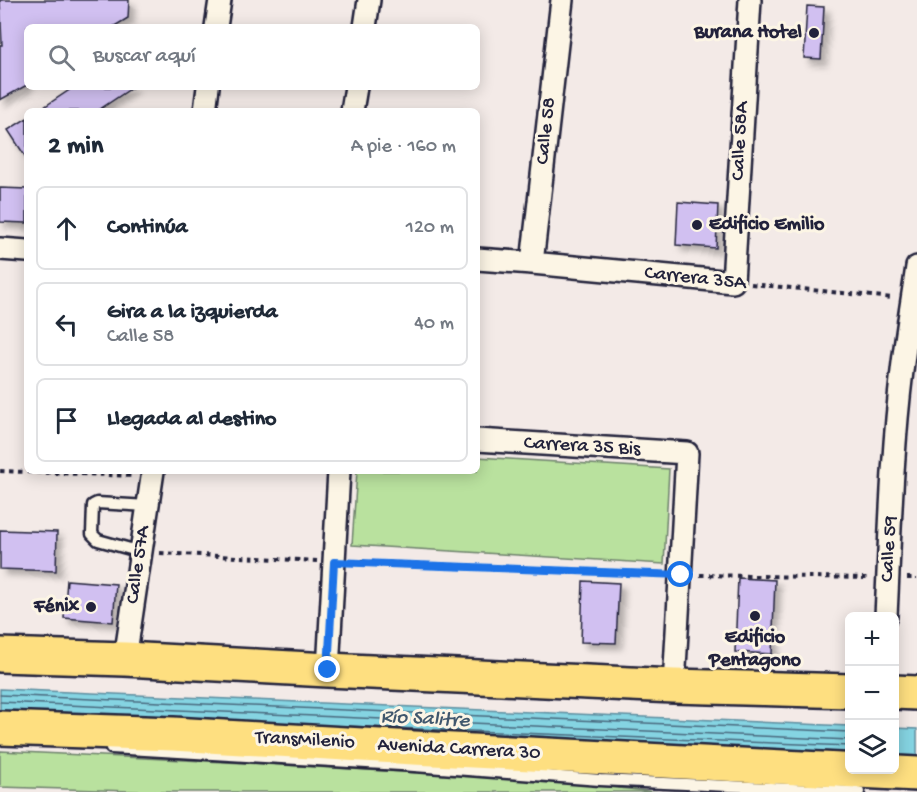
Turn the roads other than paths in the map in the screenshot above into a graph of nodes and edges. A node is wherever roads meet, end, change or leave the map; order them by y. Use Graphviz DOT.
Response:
graph roads {
  1 [pos="220,0"];
  2 [pos="369,0"];
  3 [pos="562,0"];
  4 [pos="750,0"];
  5 [pos="216,24"];
  6 [pos="365,24"];
  7 [pos="208,90"];
  8 [pos="356,90"];
  9 [pos="205,108"];
  10 [pos="352,108"];
  11 [pos="0,249"];
  12 [pos="24,251"];
  13 [pos="480,259"];
  14 [pos="532,263"];
  15 [pos="917,267"];
  16 [pos="733,282"];
  17 [pos="480,440"];
  18 [pos="153,474"];
  19 [pos="339,474"];
  20 [pos="148,506"];
  21 [pos="141,552"];
  22 [pos="886,612"];
  23 [pos="0,655"];
  24 [pos="125,659"];
  25 [pos="328,670"];
  26 [pos="674,686"];
  27 [pos="845,691"];
  28 [pos="899,692"];
  29 [pos="917,693"];
  30 [pos="0,728"];
  31 [pos="94,747"];
  32 [pos="917,774"];
  33 [pos="859,792"];
  1 -- 5 [label="street"];
  2 -- 6 [label="street"];
  3 -- 14 [label="street, Calle 58"];
  4 -- 16 [label="street, Calle 58A"];
  7 -- 9 [label="street"];
  8 -- 10 [label="street"];
  11 -- 12 [label="street"];
  13 -- 14 [label="street, Carrera 35A"];
  14 -- 16 [label="street, Carrera 35A"];
  15 -- 22 [label="street, Calle 59"];
  17 -- 26 [label="street, Carrera 35 Bis"];
  18 -- 20 [label="street, Calle 57A"];
  19 -- 25 [label="street"];
  20 -- 21 [label="street, Calle 57A"];
  20 -- 21 [label="lane"];
  21 -- 24 [label="street, Calle 57A"];
  23 -- 24 [label="highway"];
  24 -- 25 [label="highway"];
  25 -- 26 [label="highway"];
  26 -- 27 [label="highway"];
  28 -- 29 [label="highway"];
  30 -- 32 [label="highway, Avenida Carrera 30"];
  31 -- 33 [label="lane, TransMilenio"];
}
